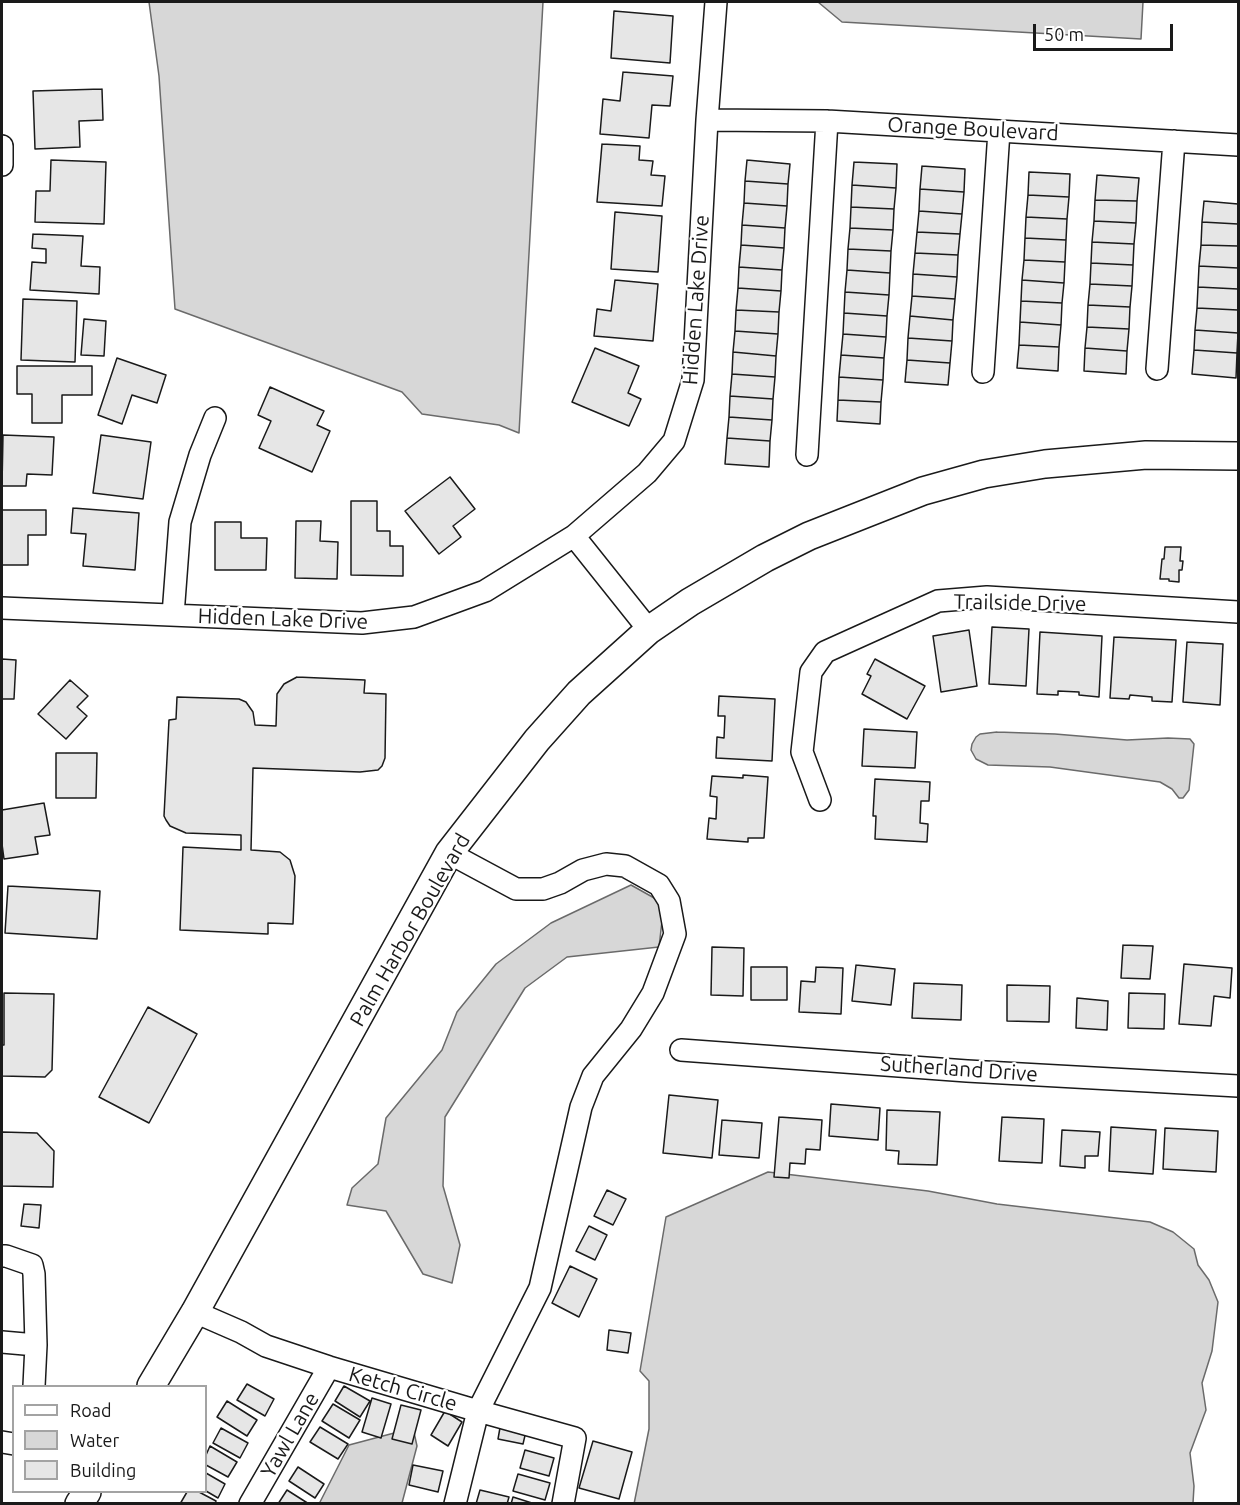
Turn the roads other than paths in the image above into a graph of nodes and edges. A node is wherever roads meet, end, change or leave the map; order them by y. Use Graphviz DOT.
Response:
graph roads {
  1 [pos="716,2"];
  2 [pos="707,120"];
  3 [pos="827,121"];
  4 [pos="999,131"];
  5 [pos="1174,141"];
  6 [pos="1239,145"];
  7 [pos="2,146"];
  8 [pos="2,165"];
  9 [pos="1157,369"];
  10 [pos="983,372"];
  11 [pos="215,418"];
  12 [pos="807,455"];
  13 [pos="1239,456"];
  14 [pos="574,536"];
  15 [pos="2,608"];
  16 [pos="1239,612"];
  17 [pos="173,615"];
  18 [pos="649,630"];
  19 [pos="820,800"];
  20 [pos="449,853"];
  21 [pos="681,1050"];
  22 [pos="1239,1086"];
  23 [pos="2,1256"];
  24 [pos="195,1312"];
  25 [pos="2,1342"];
  26 [pos="36,1345"];
  27 [pos="329,1367"];
  28 [pos="34,1385"];
  29 [pos="152,1385"];
  30 [pos="478,1411"];
  31 [pos="250,1503"];
  32 [pos="455,1503"];
  33 [pos="563,1503"];
  1 -- 2 [label="street, Hidden Lake Drive"];
  2 -- 3 [label="street, Orange Boulevard"];
  2 -- 14 [label="street, Hidden Lake Drive"];
  3 -- 4 [label="street, Orange Boulevard"];
  3 -- 12 [label="street"];
  4 -- 5 [label="street, Orange Boulevard"];
  4 -- 10 [label="street"];
  5 -- 6 [label="street, Orange Boulevard"];
  5 -- 9 [label="street"];
  7 -- 8 [label="street"];
  11 -- 17 [label="street"];
  13 -- 18 [label="main road, Palm Harbor Boulevard"];
  14 -- 17 [label="street, Hidden Lake Drive"];
  14 -- 18 [label="street"];
  15 -- 17 [label="street, Hidden Lake Drive"];
  16 -- 19 [label="street, Trailside Drive"];
  18 -- 20 [label="main road, Palm Harbor Boulevard"];
  20 -- 24 [label="main road, Palm Harbor Boulevard"];
  20 -- 30 [label="street"];
  21 -- 22 [label="street, Sutherland Drive"];
  23 -- 26 [label="street"];
  24 -- 27 [label="street, Ketch Circle"];
  24 -- 29 [label="main road, Palm Harbor Boulevard"];
  25 -- 26 [label="street"];
  26 -- 28 [label="street"];
  27 -- 30 [label="street, Ketch Circle"];
  27 -- 31 [label="street, Yawl Lane"];
  30 -- 32 [label="street, Ketch Circle"];
  30 -- 33 [label="street, Ketch Circle"];
}
